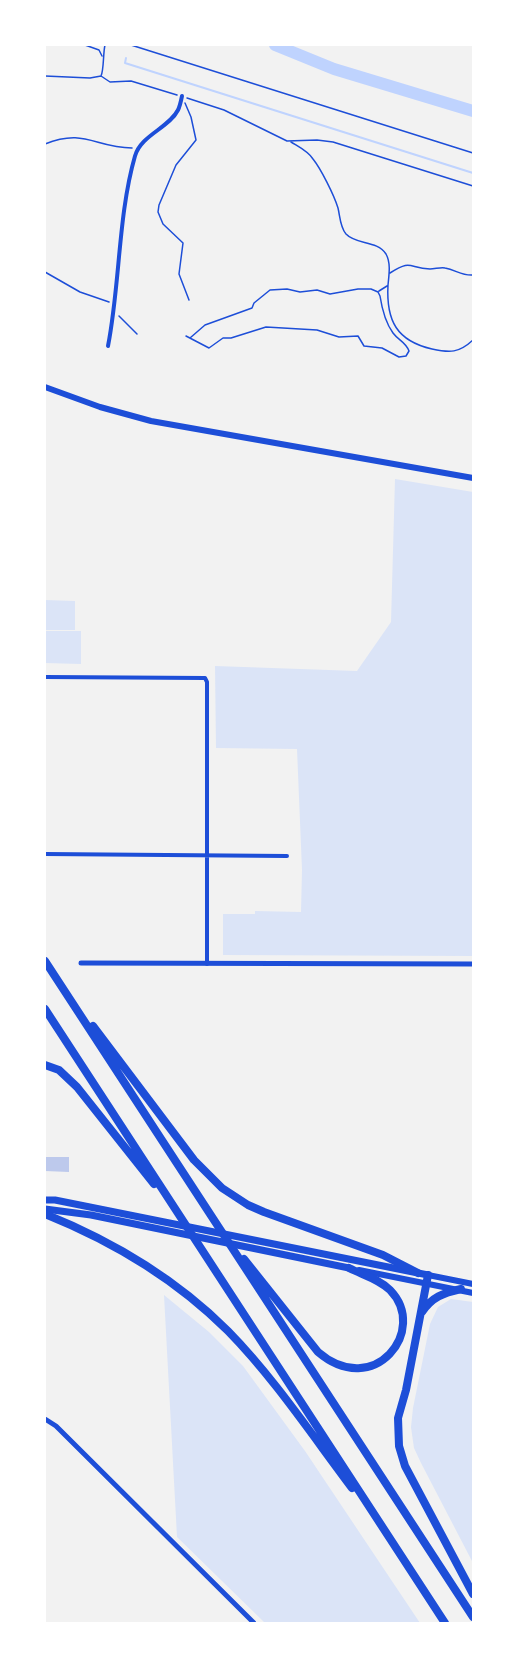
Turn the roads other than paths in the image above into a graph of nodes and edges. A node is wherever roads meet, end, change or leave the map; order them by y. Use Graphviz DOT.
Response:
graph roads {
  1 [pos="182,96"];
  2 [pos="108,346"];
  3 [pos="45,387"];
  4 [pos="473,478"];
  5 [pos="45,677"];
  6 [pos="45,854"];
  7 [pos="207,855"];
  8 [pos="286,856"];
  9 [pos="47,963"];
  10 [pos="81,963"];
  11 [pos="207,964"];
  12 [pos="473,964"];
  13 [pos="45,1009"];
  14 [pos="45,1065"];
  15 [pos="45,1200"];
  16 [pos="45,1209"];
  17 [pos="45,1214"];
  18 [pos="185,1223"];
  19 [pos="215,1223"];
  20 [pos="350,1268"];
  21 [pos="418,1273"];
  22 [pos="428,1279"];
  23 [pos="473,1284"];
  24 [pos="461,1289"];
  25 [pos="473,1293"];
  26 [pos="420,1316"];
  27 [pos="45,1419"];
  28 [pos="397,1547"];
  29 [pos="473,1594"];
  30 [pos="473,1617"];
  31 [pos="254,1623"];
  32 [pos="446,1623"];
  1 -- 2 [label="street"];
  3 -- 4 [label="main road"];
  5 -- 7 [label="street"];
  6 -- 7 [label="street"];
  7 -- 8 [label="street"];
  7 -- 11 [label="street"];
  9 -- 19 [label="highway"];
  9 -- 21 [label="highway"];
  10 -- 11 [label="street"];
  11 -- 12 [label="street"];
  13 -- 18 [label="highway"];
  14 -- 18 [label="highway"];
  15 -- 21 [label="main road"];
  16 -- 20 [label="main road"];
  17 -- 28 [label="highway"];
  18 -- 28 [label="highway"];
  19 -- 20 [label="highway"];
  19 -- 30 [label="highway"];
  20 -- 22 [label="main road"];
  21 -- 22 [label="main road"];
  22 -- 23 [label="main road"];
  22 -- 24 [label="main road"];
  22 -- 26 [label="highway"];
  24 -- 25 [label="main road"];
  24 -- 26 [label="highway"];
  26 -- 29 [label="highway"];
  27 -- 31 [label="street"];
  28 -- 32 [label="highway"];
}
